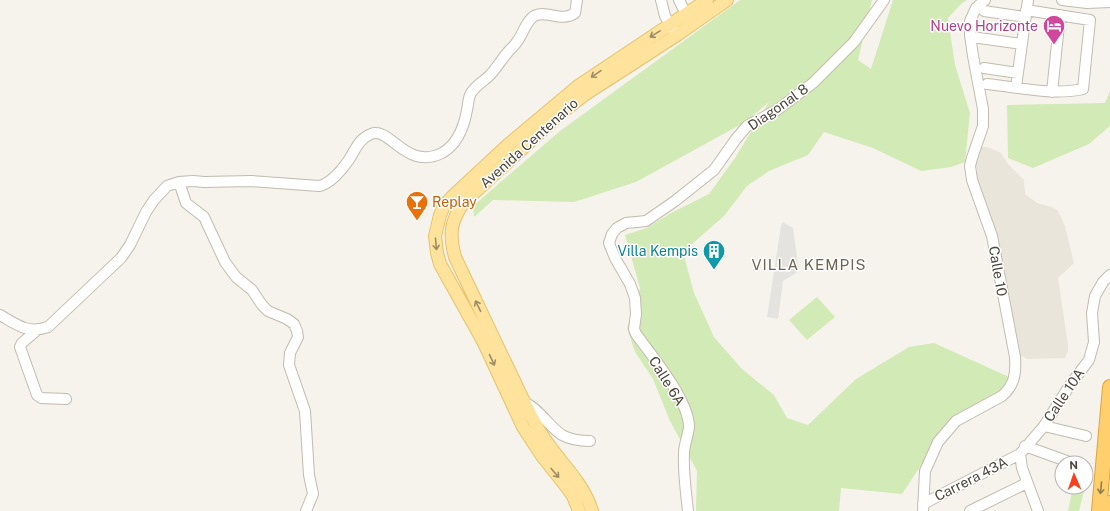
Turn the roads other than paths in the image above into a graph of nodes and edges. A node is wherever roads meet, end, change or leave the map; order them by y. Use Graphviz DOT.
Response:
graph roads {
  1 [pos="577,0"];
  2 [pos="661,0"];
  3 [pos="679,0"];
  4 [pos="707,0"];
  5 [pos="727,0"];
  6 [pos="884,0"];
  7 [pos="985,0"];
  8 [pos="1062,0"];
  9 [pos="1110,2"];
  10 [pos="1027,9"];
  11 [pos="984,11"];
  12 [pos="1060,15"];
  13 [pos="689,19"];
  14 [pos="673,30"];
  15 [pos="972,37"];
  16 [pos="1022,44"];
  17 [pos="619,65"];
  18 [pos="984,68"];
  19 [pos="1018,73"];
  20 [pos="987,84"];
  21 [pos="1016,87"];
  22 [pos="1052,92"];
  23 [pos="179,182"];
  24 [pos="646,221"];
  25 [pos="1110,275"];
  26 [pos="0,315"];
  27 [pos="36,331"];
  28 [pos="1110,387"];
  29 [pos="66,399"];
  30 [pos="524,402"];
  31 [pos="1044,426"];
  32 [pos="1086,436"];
  33 [pos="590,441"];
  34 [pos="1023,450"];
  35 [pos="1054,458"];
  36 [pos="1027,483"];
  37 [pos="1110,503"];
  38 [pos="923,507"];
  39 [pos="306,511"];
  40 [pos="579,511"];
  41 [pos="592,511"];
  42 [pos="688,511"];
  43 [pos="970,511"];
  44 [pos="1037,511"];
  45 [pos="1099,511"];
  46 [pos="1109,511"];
  1 -- 23 [label="street"];
  2 -- 14 [label="street"];
  3 -- 13 [label="street"];
  4 -- 13 [label="main road, Avenida Centenario"];
  5 -- 13 [label="main road, Avenida Centenario"];
  6 -- 24 [label="street, Diagonal 8"];
  7 -- 38 [label="street, Calle 10"];
  8 -- 9 [label="street"];
  10 -- 11 [label="street"];
  10 -- 12 [label="street"];
  10 -- 16 [label="street"];
  12 -- 22 [label="street"];
  12 -- 22 [label="street"];
  13 -- 14 [label="main road, Avenida Centenario"];
  14 -- 17 [label="main road, Avenida Centenario"];
  15 -- 16 [label="street"];
  16 -- 19 [label="street"];
  30 -- 17 [label="main road, Avenida Centenario, one-way"];
  17 -- 40 [label="main road, Avenida Centenario, one-way"];
  18 -- 19 [label="street"];
  19 -- 21 [label="street"];
  20 -- 21 [label="street"];
  21 -- 22 [label="street"];
  23 -- 27 [label="street"];
  23 -- 39 [label="street"];
  24 -- 42 [label="street, Calle 6A"];
  25 -- 31 [label="street, Calle 10A"];
  26 -- 27 [label="street"];
  27 -- 29 [label="street"];
  28 -- 45 [label="highway, one-way"];
  30 -- 33 [label="street"];
  30 -- 41 [label="main road, Avenida Centenario"];
  31 -- 32 [label="street"];
  31 -- 34 [label="street, Calle 10A"];
  34 -- 35 [label="street"];
  34 -- 36 [label="street"];
  34 -- 38 [label="street, Carrera 43A"];
  36 -- 43 [label="street"];
  36 -- 44 [label="street"];
  37 -- 46 [label="highway"];
}
